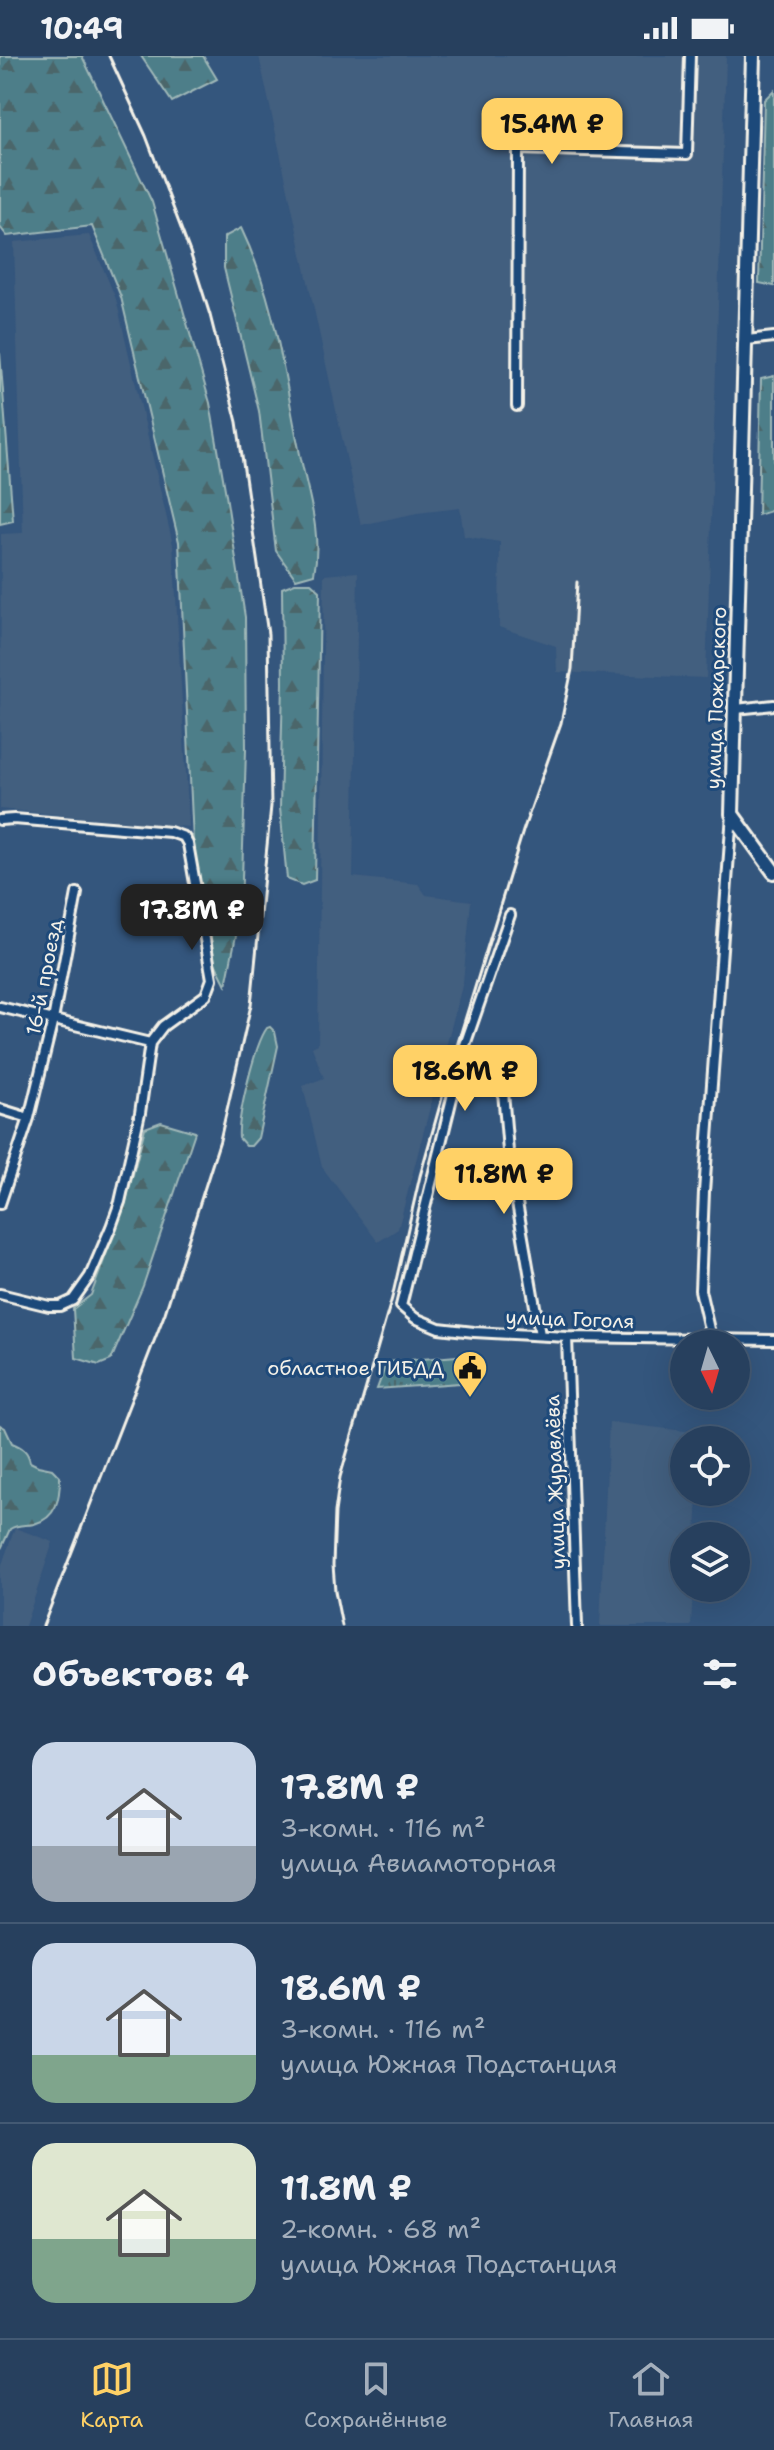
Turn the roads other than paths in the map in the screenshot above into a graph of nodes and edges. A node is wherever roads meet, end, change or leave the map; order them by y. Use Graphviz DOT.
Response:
graph roads {
  1 [pos="690,56"];
  2 [pos="753,56"];
  3 [pos="774,337"];
  4 [pos="747,340"];
  5 [pos="517,406"];
  6 [pos="774,705"];
  7 [pos="736,709"];
  8 [pos="732,814"];
  9 [pos="0,820"];
  10 [pos="774,872"];
  11 [pos="77,893"];
  12 [pos="510,915"];
  13 [pos="0,1007"];
  14 [pos="53,1020"];
  15 [pos="150,1043"];
  16 [pos="503,1092"];
  17 [pos="0,1109"];
  18 [pos="29,1118"];
  19 [pos="0,1204"];
  20 [pos="0,1294"];
  21 [pos="709,1330"];
  22 [pos="540,1335"];
  23 [pos="567,1337"];
  24 [pos="670,1338"];
  25 [pos="750,1339"];
  26 [pos="774,1340"];
  27 [pos="577,1626"];
  1 -- 5 [label="street"];
  2 -- 4 [label="street, улица Пожарского"];
  3 -- 4 [label="street"];
  4 -- 7 [label="street, улица Пожарского"];
  6 -- 7 [label="street"];
  7 -- 8 [label="street, улица Пожарского"];
  8 -- 10 [label="street"];
  8 -- 21 [label="street, улица Пожарского"];
  9 -- 15 [label="street"];
  11 -- 14 [label="street, 16-й проезд"];
  12 -- 22 [label="street, улица Гоголя"];
  13 -- 14 [label="street"];
  14 -- 15 [label="street"];
  14 -- 18 [label="street, 16-й проезд"];
  15 -- 20 [label="street"];
  16 -- 22 [label="street"];
  17 -- 18 [label="street"];
  18 -- 19 [label="street, 16-й проезд"];
  22 -- 23 [label="street, улица Гоголя"];
  23 -- 24 [label="street, улица Гоголя"];
  23 -- 27 [label="street, улица Журавлёва"];
  25 -- 26 [label="street, улица Гоголя"];
}
